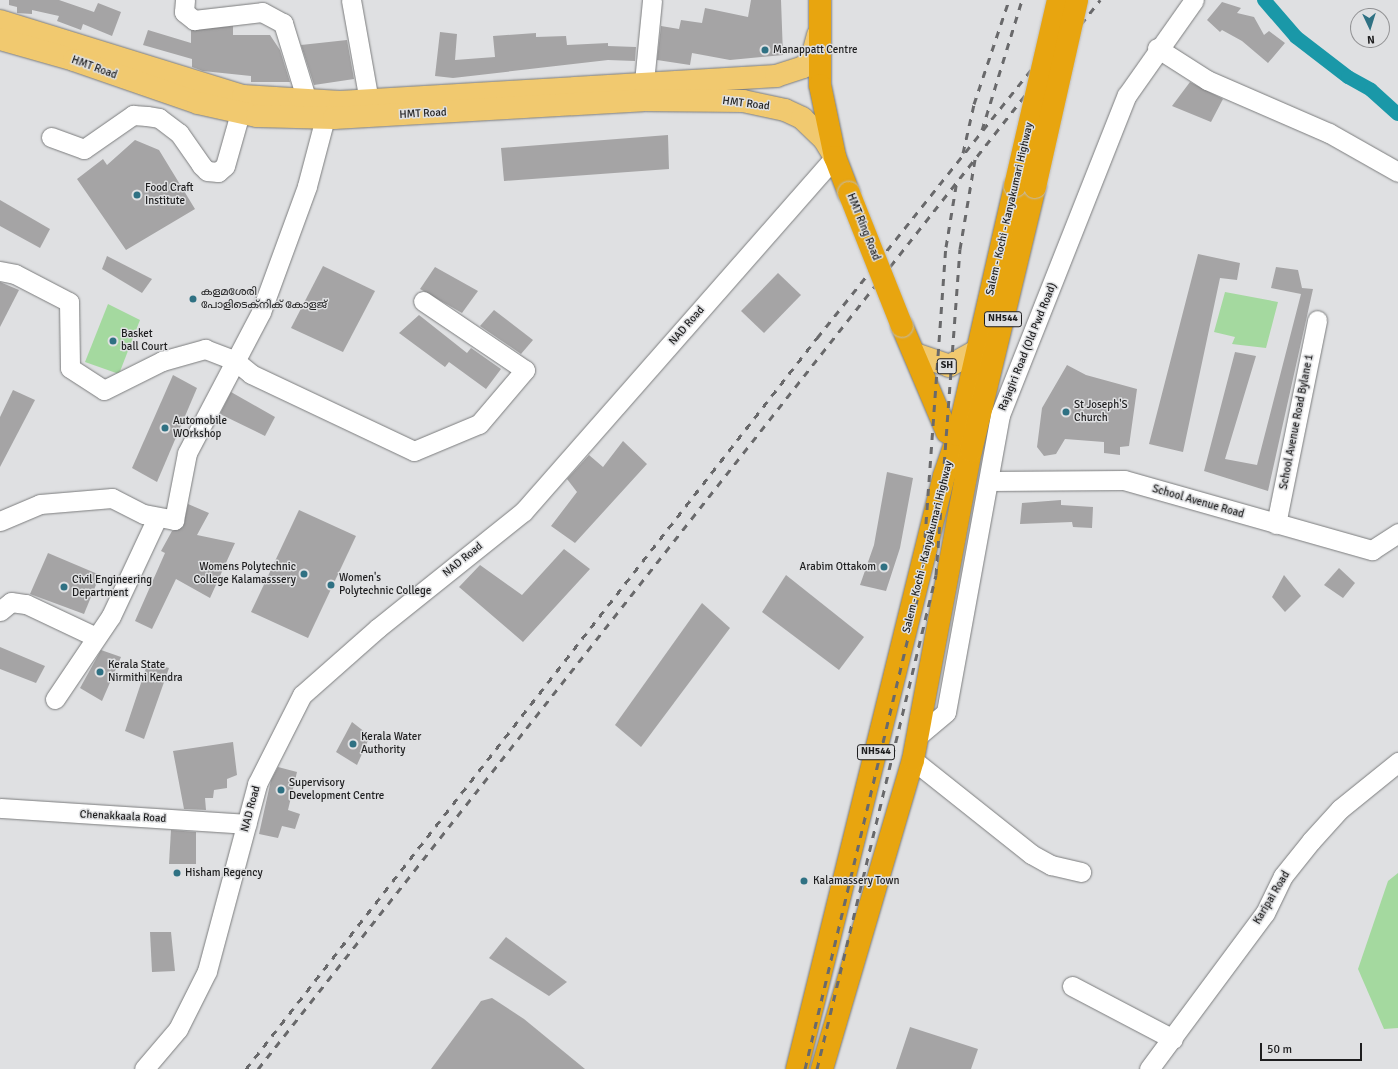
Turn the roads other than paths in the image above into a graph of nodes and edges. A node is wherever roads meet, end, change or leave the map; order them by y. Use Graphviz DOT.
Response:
graph roads {
  1 [pos="185,0"];
  2 [pos="351,0"];
  3 [pos="652,0"];
  4 [pos="820,0"];
  5 [pos="1058,0"];
  6 [pos="1077,0"];
  7 [pos="1194,0"];
  8 [pos="262,6"];
  9 [pos="0,21"];
  10 [pos="818,32"];
  11 [pos="0,39"];
  12 [pos="1157,48"];
  13 [pos="644,82"];
  14 [pos="307,101"];
  15 [pos="369,101"];
  16 [pos="240,113"];
  17 [pos="326,118"];
  18 [pos="51,137"];
  19 [pos="835,157"];
  20 [pos="1398,172"];
  21 [pos="1025,186"];
  22 [pos="0,271"];
  23 [pos="423,301"];
  24 [pos="1317,320"];
  25 [pos="978,350"];
  26 [pos="915,354"];
  27 [pos="234,360"];
  28 [pos="975,401"];
  29 [pos="958,435"];
  30 [pos="989,481"];
  31 [pos="157,518"];
  32 [pos="0,521"];
  33 [pos="1276,524"];
  34 [pos="1398,533"];
  35 [pos="0,612"];
  36 [pos="96,637"];
  37 [pos="55,699"];
  38 [pos="919,735"];
  39 [pos="913,760"];
  40 [pos="1398,762"];
  41 [pos="0,808"];
  42 [pos="246,824"];
  43 [pos="1081,872"];
  44 [pos="1072,986"];
  45 [pos="1173,1039"];
  46 [pos="144,1069"];
  47 [pos="798,1069"];
  48 [pos="822,1069"];
  49 [pos="1148,1069"];
  1 -- 8 [label="street"];
  2 -- 15 [label="street"];
  3 -- 13 [label="street"];
  4 -- 10 [label="highway, HMT Ring Road"];
  5 -- 21 [label="highway, Salem - Kochi - Kanyakumari Highway / NH544, bridge"];
  6 -- 21 [label="highway, NH544, bridge"];
  7 -- 12 [label="street, Rajagiri Road (Old Pwd Road)"];
  8 -- 14 [label="street"];
  9 -- 14 [label="main road, HMT Road"];
  10 -- 13 [label="main road, HMT Road"];
  10 -- 19 [label="highway, HMT Ring Road"];
  11 -- 16 [label="main road, HMT Road"];
  12 -- 20 [label="street"];
  12 -- 30 [label="street, Rajagiri Road (Old Pwd Road)"];
  13 -- 15 [label="main road, HMT Road"];
  14 -- 15 [label="main road, HMT Road"];
  16 -- 17 [label="main road, HMT Road"];
  16 -- 18 [label="street"];
  17 -- 19 [label="main road, HMT Road"];
  17 -- 27 [label="street"];
  19 -- 26 [label="highway, HMT Ring Road, bridge"];
  19 -- 42 [label="street, NAD Road"];
  21 -- 25 [label="highway, Salem - Kochi - Kanyakumari Highway / NH544"];
  21 -- 28 [label="highway, Salem - Kochi - Kanyakumari Highway / NH544"];
  22 -- 27 [label="street"];
  23 -- 27 [label="street"];
  24 -- 33 [label="street, School Avenue Road Bylane 1"];
  25 -- 26 [label="main road, SH"];
  25 -- 28 [label="highway, Salem - Kochi - Kanyakumari Highway / NH544"];
  26 -- 29 [label="highway, HMT Ring Road"];
  27 -- 31 [label="street"];
  28 -- 29 [label="highway, Salem - Kochi - Kanyakumari Highway / NH544"];
  28 -- 38 [label="highway, Salem - Kochi - Kanyakumari Highway / NH544"];
  29 -- 47 [label="highway, Salem - Kochi - Kanyakumari Highway / NH544"];
  30 -- 33 [label="street, School Avenue Road"];
  30 -- 38 [label="street, Rajagiri Road (Old Pwd Road)"];
  31 -- 32 [label="street"];
  31 -- 36 [label="street"];
  33 -- 34 [label="street, School Avenue Road"];
  35 -- 36 [label="street"];
  36 -- 37 [label="street"];
  38 -- 39 [label="highway, Salem - Kochi - Kanyakumari Highway / NH544"];
  39 -- 43 [label="street"];
  39 -- 48 [label="highway, Salem - Kochi - Kanyakumari Highway / NH544"];
  40 -- 45 [label="street, Karipai Road"];
  41 -- 42 [label="street, Chenakkaala Road"];
  42 -- 46 [label="street, NAD Road"];
  44 -- 45 [label="street"];
  45 -- 49 [label="street, Karipai Road"];
}
